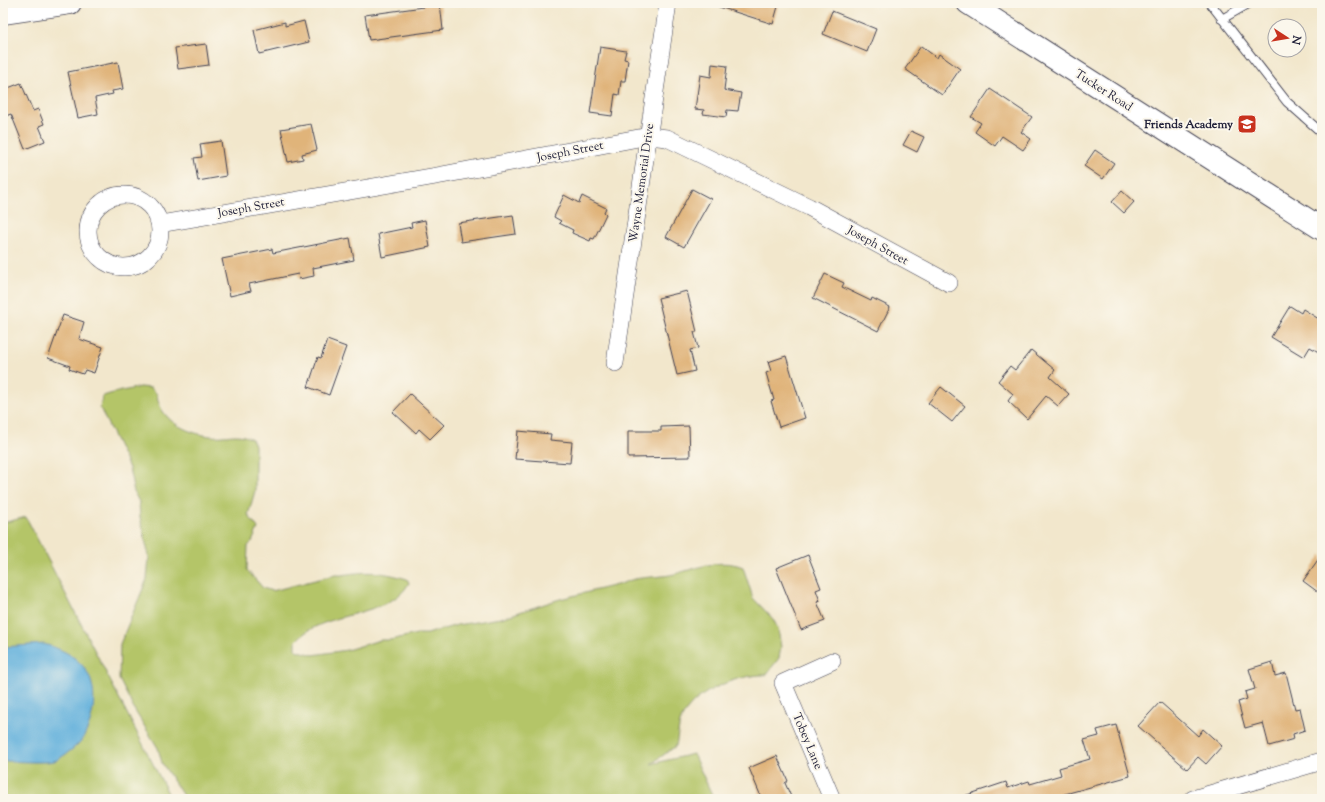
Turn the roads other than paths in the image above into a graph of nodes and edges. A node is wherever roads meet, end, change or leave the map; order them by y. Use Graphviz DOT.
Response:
graph roads {
  1 [pos="70,3"];
  2 [pos="668,3"];
  3 [pos="968,3"];
  4 [pos="1210,3"];
  5 [pos="1250,3"];
  6 [pos="3,13"];
  7 [pos="1222,19"];
  8 [pos="1322,133"];
  9 [pos="649,136"];
  10 [pos="160,224"];
  11 [pos="1322,229"];
  12 [pos="949,283"];
  13 [pos="615,363"];
  14 [pos="832,661"];
  15 [pos="1322,761"];
  16 [pos="832,799"];
  17 [pos="1193,799"];
  1 -- 6 [label="main road"];
  2 -- 9 [label="street, Wayne Memorial Drive"];
  3 -- 11 [label="main road, Tucker Road"];
  4 -- 7 [label="lane"];
  5 -- 7 [label="lane"];
  7 -- 8 [label="lane"];
  9 -- 10 [label="street, Joseph Street"];
  9 -- 12 [label="street, Joseph Street"];
  9 -- 13 [label="street, Wayne Memorial Drive"];
  10 -- 10 [label="street"];
  14 -- 16 [label="street, Tobey Lane"];
  15 -- 17 [label="street"];
}
